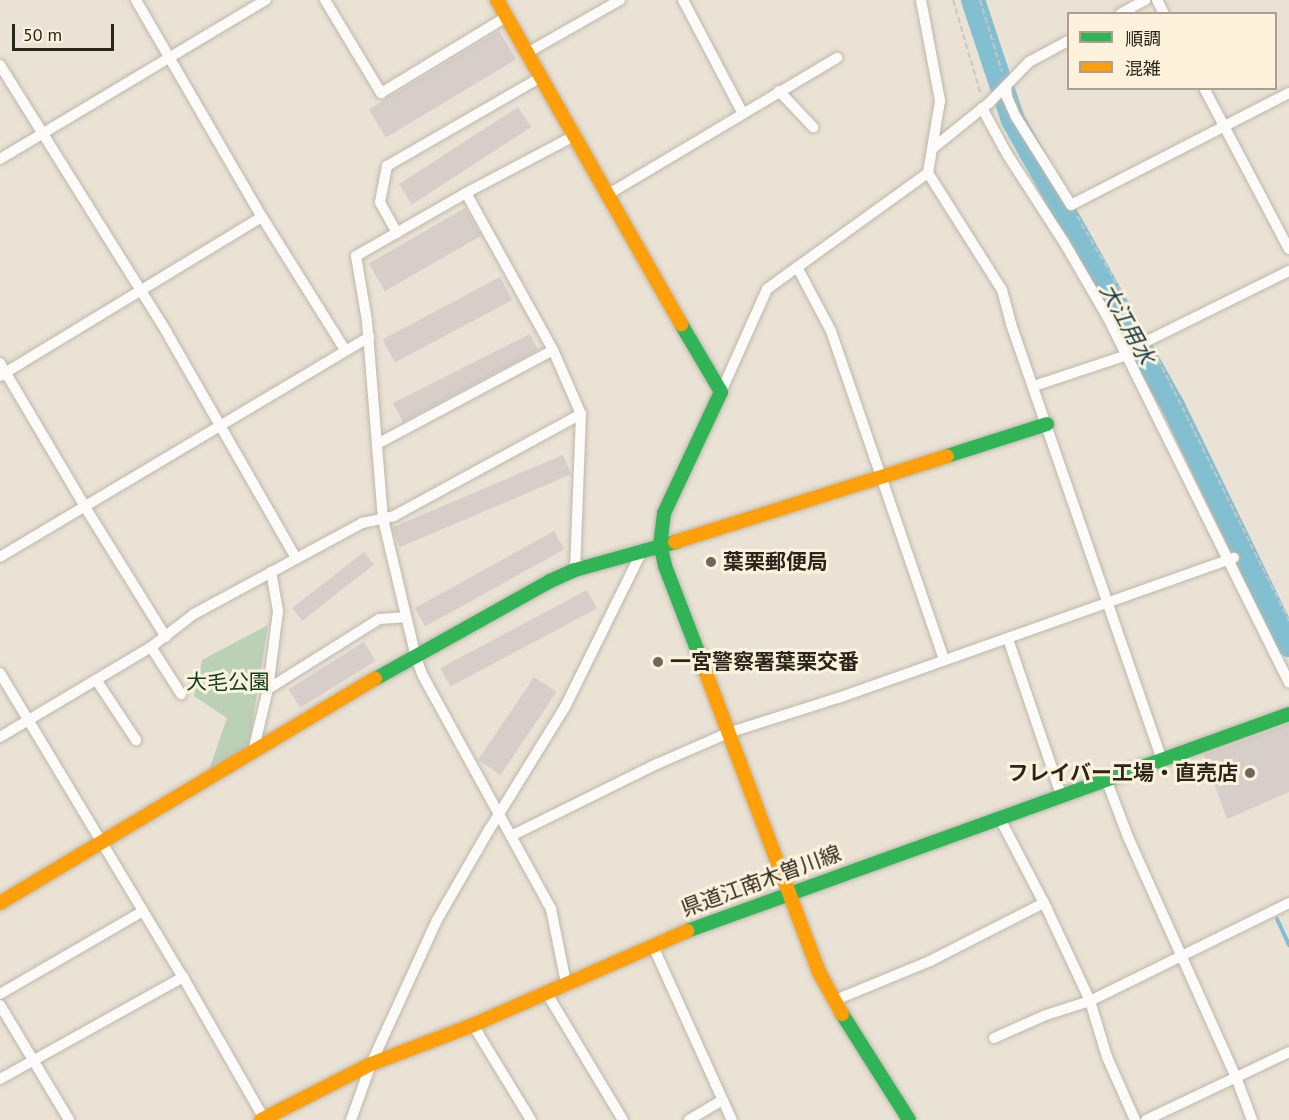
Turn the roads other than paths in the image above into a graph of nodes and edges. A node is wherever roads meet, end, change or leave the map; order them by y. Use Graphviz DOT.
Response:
graph roads {
  1 [pos="136,0"];
  2 [pos="266,0"];
  3 [pos="325,0"];
  4 [pos="497,0"];
  5 [pos="620,0"];
  6 [pos="683,0"];
  7 [pos="921,0"];
  8 [pos="1145,0"];
  9 [pos="1124,12"];
  10 [pos="506,17"];
  11 [pos="1067,42"];
  12 [pos="527,53"];
  13 [pos="170,58"];
  14 [pos="837,58"];
  15 [pos="0,66"];
  16 [pos="541,77"];
  17 [pos="1004,88"];
  18 [pos="1205,90"];
  19 [pos="779,91"];
  20 [pos="1289,93"];
  21 [pos="986,105"];
  22 [pos="742,112"];
  23 [pos="1225,127"];
  24 [pos="813,128"];
  25 [pos="43,134"];
  26 [pos="574,136"];
  27 [pos="933,147"];
  28 [pos="0,159"];
  29 [pos="928,173"];
  30 [pos="466,193"];
  31 [pos="607,195"];
  32 [pos="262,217"];
  33 [pos="397,233"];
  34 [pos="1289,249"];
  35 [pos="797,267"];
  36 [pos="1289,271"];
  37 [pos="141,290"];
  38 [pos="369,337"];
  39 [pos="345,350"];
  40 [pos="553,350"];
  41 [pos="1130,351"];
  42 [pos="2,370"];
  43 [pos="1034,386"];
  44 [pos="722,392"];
  45 [pos="581,414"];
  46 [pos="1047,424"];
  47 [pos="219,426"];
  48 [pos="379,443"];
  49 [pos="882,478"];
  50 [pos="85,507"];
  51 [pos="383,519"];
  52 [pos="660,547"];
  53 [pos="641,553"];
  54 [pos="0,557"];
  55 [pos="296,558"];
  56 [pos="1232,559"];
  57 [pos="575,570"];
  58 [pos="271,572"];
  59 [pos="1108,603"];
  60 [pos="405,617"];
  61 [pos="166,636"];
  62 [pos="1008,639"];
  63 [pos="151,647"];
  64 [pos="416,658"];
  65 [pos="944,660"];
  66 [pos="0,673"];
  67 [pos="97,681"];
  68 [pos="1289,682"];
  69 [pos="268,689"];
  70 [pos="181,694"];
  71 [pos="1289,714"];
  72 [pos="28,720"];
  73 [pos="728,733"];
  74 [pos="0,737"];
  75 [pos="136,740"];
  76 [pos="253,752"];
  77 [pos="1162,759"];
  78 [pos="1107,779"];
  79 [pos="1061,795"];
  80 [pos="499,813"];
  81 [pos="999,817"];
  82 [pos="511,836"];
  83 [pos="102,843"];
  84 [pos="789,892"];
  85 [pos="0,903"];
  86 [pos="1044,903"];
  87 [pos="1289,903"];
  88 [pos="143,911"];
  89 [pos="652,944"];
  90 [pos="1181,957"];
  91 [pos="183,977"];
  92 [pos="566,983"];
  93 [pos="546,992"];
  94 [pos="0,994"];
  95 [pos="833,1001"];
  96 [pos="1090,1001"];
  97 [pos="0,1005"];
  98 [pos="473,1025"];
  99 [pos="994,1038"];
  100 [pos="1289,1052"];
  101 [pos="34,1059"];
  102 [pos="371,1064"];
  103 [pos="1236,1077"];
  104 [pos="0,1079"];
  105 [pos="722,1100"];
  106 [pos="69,1120"];
  107 [pos="263,1120"];
  108 [pos="351,1120"];
  109 [pos="531,1120"];
  110 [pos="623,1120"];
  111 [pos="689,1120"];
  112 [pos="732,1120"];
  113 [pos="909,1120"];
  114 [pos="1135,1120"];
  115 [pos="1146,1120"];
  116 [pos="1252,1120"];
  1 -- 13 [label="street"];
  2 -- 13 [label="street"];
  3 -- 10 [label="street"];
  4 -- 10 [label="main road"];
  5 -- 12 [label="street"];
  6 -- 22 [label="street"];
  7 -- 27 [label="street"];
  8 -- 9 [label="street"];
  10 -- 12 [label="main road"];
  11 -- 17 [label="street"];
  12 -- 16 [label="main road"];
  13 -- 25 [label="street"];
  13 -- 32 [label="street"];
  14 -- 19 [label="street"];
  15 -- 25 [label="street"];
  16 -- 26 [label="main road"];
  16 -- 33 [label="street"];
  17 -- 21 [label="street"];
  17 -- 23 [label="street"];
  18 -- 23 [label="street"];
  19 -- 22 [label="street"];
  19 -- 24 [label="street"];
  20 -- 23 [label="street"];
  21 -- 27 [label="street"];
  21 -- 41 [label="street"];
  22 -- 31 [label="street"];
  23 -- 34 [label="street"];
  25 -- 28 [label="street"];
  25 -- 37 [label="street"];
  26 -- 30 [label="street"];
  26 -- 31 [label="main road"];
  27 -- 29 [label="street"];
  29 -- 35 [label="street"];
  29 -- 43 [label="street"];
  30 -- 33 [label="street"];
  30 -- 40 [label="street"];
  31 -- 44 [label="main road"];
  32 -- 37 [label="street"];
  32 -- 39 [label="street"];
  33 -- 38 [label="street"];
  35 -- 44 [label="street"];
  35 -- 49 [label="street"];
  36 -- 41 [label="street"];
  37 -- 42 [label="street"];
  37 -- 47 [label="street"];
  38 -- 39 [label="street"];
  38 -- 48 [label="street"];
  39 -- 47 [label="street"];
  40 -- 45 [label="street"];
  40 -- 48 [label="street"];
  41 -- 43 [label="street"];
  41 -- 56 [label="street"];
  42 -- 50 [label="street"];
  43 -- 46 [label="street"];
  44 -- 52 [label="main road"];
  45 -- 51 [label="street"];
  45 -- 57 [label="street"];
  46 -- 49 [label="main road"];
  46 -- 59 [label="street"];
  47 -- 50 [label="street"];
  47 -- 55 [label="street"];
  48 -- 51 [label="street"];
  49 -- 52 [label="main road"];
  49 -- 65 [label="street"];
  50 -- 54 [label="street"];
  50 -- 61 [label="street"];
  51 -- 55 [label="street"];
  51 -- 60 [label="street"];
  52 -- 53 [label="main road"];
  52 -- 73 [label="main road"];
  53 -- 57 [label="main road"];
  53 -- 80 [label="street"];
  55 -- 58 [label="street"];
  56 -- 59 [label="street"];
  56 -- 68 [label="street"];
  57 -- 64 [label="main road"];
  58 -- 61 [label="street"];
  58 -- 69 [label="street"];
  59 -- 62 [label="street"];
  59 -- 77 [label="street"];
  60 -- 64 [label="street"];
  60 -- 69 [label="street"];
  61 -- 63 [label="street"];
  62 -- 65 [label="street"];
  62 -- 79 [label="street"];
  63 -- 67 [label="street"];
  63 -- 70 [label="street"];
  64 -- 76 [label="main road"];
  64 -- 80 [label="street"];
  65 -- 73 [label="street"];
  66 -- 72 [label="street"];
  67 -- 72 [label="street"];
  67 -- 75 [label="street"];
  69 -- 76 [label="street"];
  71 -- 77 [label="main road, 県道江南木曽川線"];
  72 -- 74 [label="street"];
  72 -- 83 [label="street"];
  73 -- 82 [label="street"];
  73 -- 84 [label="main road"];
  76 -- 83 [label="main road"];
  77 -- 78 [label="main road, 県道江南木曽川線"];
  78 -- 79 [label="main road, 県道江南木曽川線"];
  78 -- 90 [label="street"];
  79 -- 81 [label="main road, 県道江南木曽川線"];
  80 -- 82 [label="street"];
  80 -- 102 [label="street"];
  81 -- 84 [label="main road, 県道江南木曽川線"];
  81 -- 86 [label="street"];
  82 -- 92 [label="street"];
  83 -- 85 [label="main road"];
  83 -- 88 [label="street"];
  84 -- 89 [label="main road, 県道江南木曽川線"];
  84 -- 95 [label="main road"];
  86 -- 95 [label="street"];
  86 -- 96 [label="street"];
  87 -- 90 [label="street"];
  88 -- 91 [label="street"];
  88 -- 94 [label="street"];
  89 -- 92 [label="main road, 県道江南木曽川線"];
  89 -- 105 [label="street"];
  90 -- 96 [label="street"];
  90 -- 103 [label="street"];
  91 -- 101 [label="street"];
  91 -- 107 [label="street"];
  92 -- 93 [label="main road, 県道江南木曽川線"];
  93 -- 98 [label="main road, 県道江南木曽川線"];
  93 -- 110 [label="street"];
  95 -- 113 [label="main road"];
  96 -- 99 [label="street"];
  96 -- 114 [label="street"];
  97 -- 101 [label="street"];
  98 -- 102 [label="main road, 県道江南木曽川線"];
  98 -- 109 [label="street"];
  100 -- 103 [label="street"];
  101 -- 104 [label="street"];
  101 -- 106 [label="street"];
  102 -- 107 [label="main road, 県道江南木曽川線"];
  102 -- 108 [label="street"];
  103 -- 115 [label="street"];
  103 -- 116 [label="street"];
  105 -- 111 [label="street"];
  105 -- 112 [label="street"];
}
